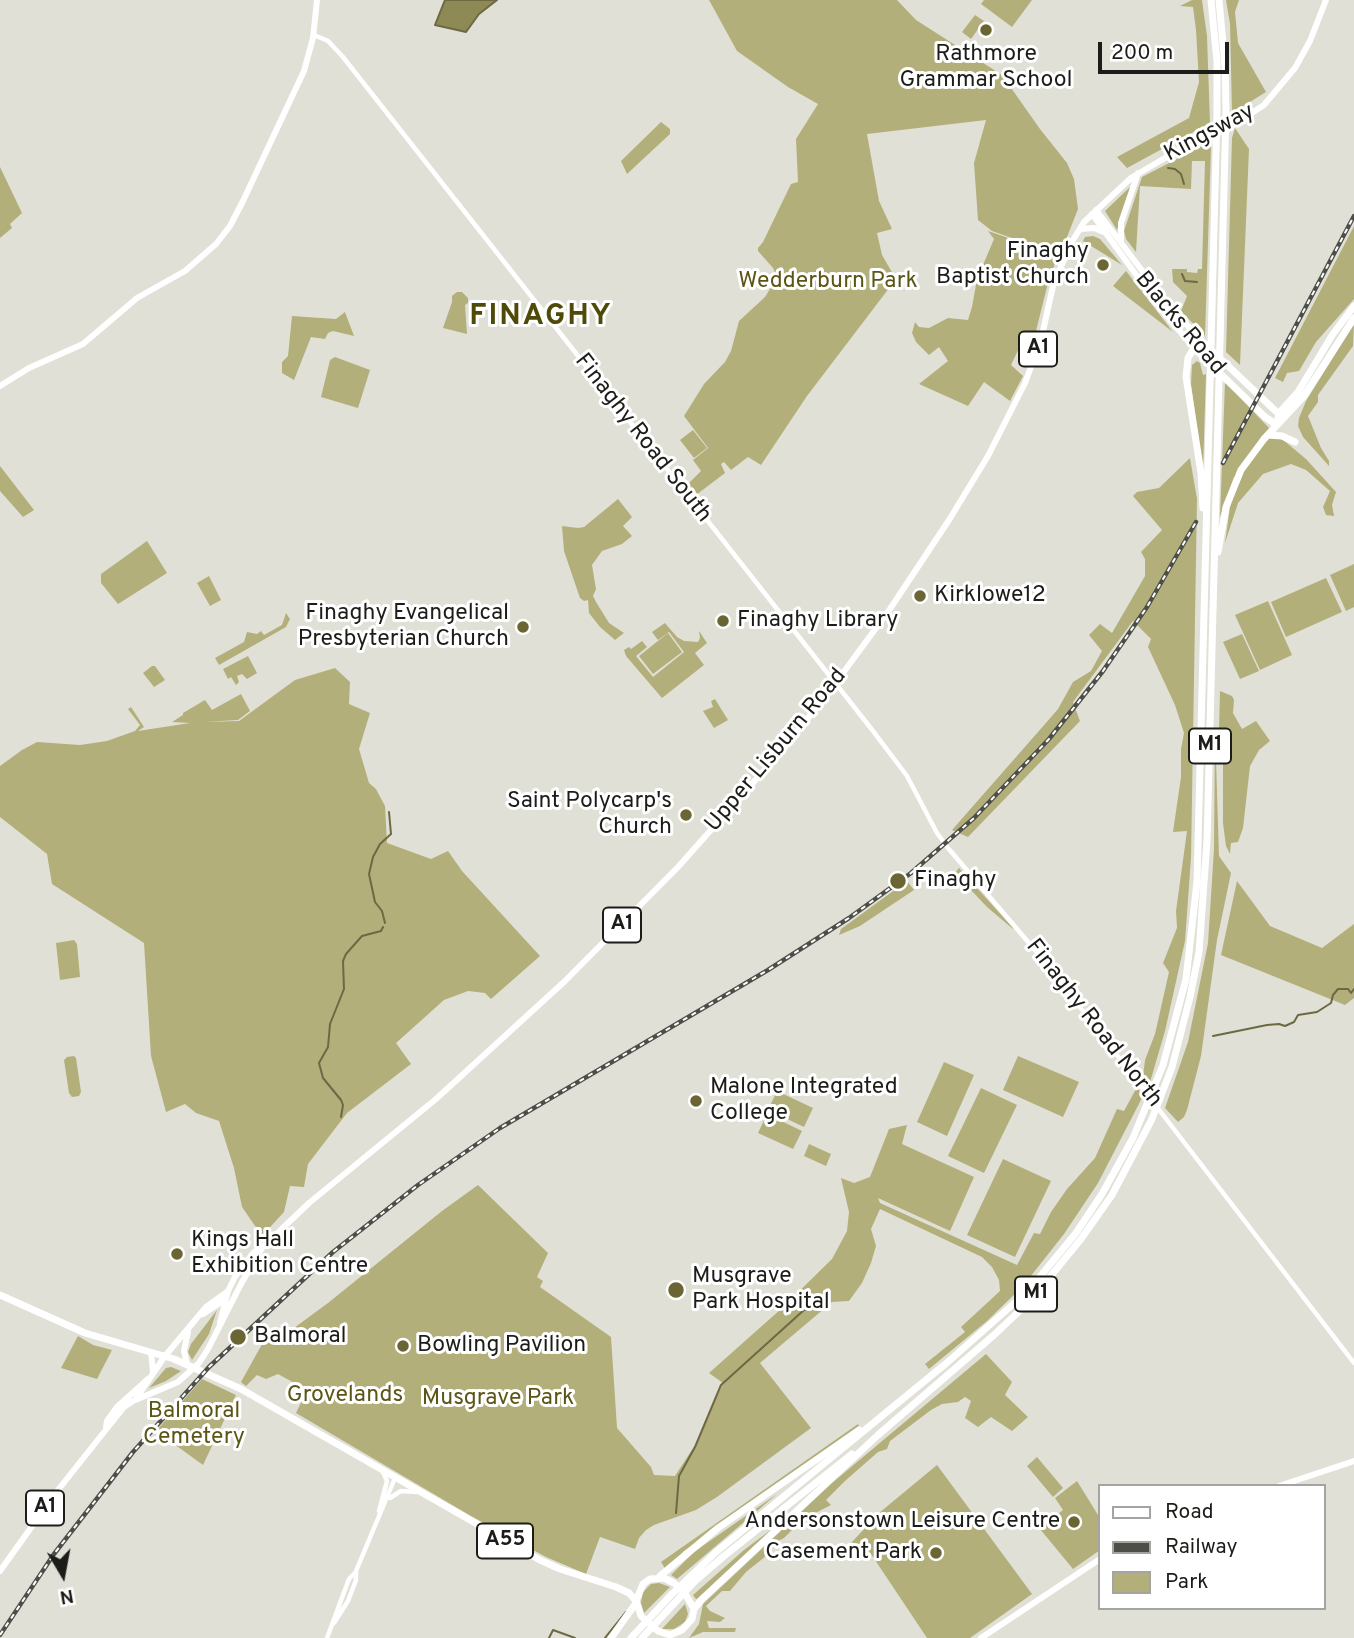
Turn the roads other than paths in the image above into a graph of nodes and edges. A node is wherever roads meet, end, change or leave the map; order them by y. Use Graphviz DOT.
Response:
graph roads {
  1 [pos="317,0"];
  2 [pos="1211,0"];
  3 [pos="1219,0"];
  4 [pos="1326,0"];
  5 [pos="314,35"];
  6 [pos="1221,147"];
  7 [pos="1138,173"];
  8 [pos="1094,212"];
  9 [pos="1080,229"];
  10 [pos="1107,234"];
  11 [pos="1121,242"];
  12 [pos="1354,306"];
  13 [pos="1354,318"];
  14 [pos="1205,344"];
  15 [pos="1194,348"];
  16 [pos="1307,377"];
  17 [pos="0,386"];
  18 [pos="1267,400"];
  19 [pos="1281,416"];
  20 [pos="1277,425"];
  21 [pos="1268,435"];
  22 [pos="1296,442"];
  23 [pos="1214,583"];
  24 [pos="835,684"];
  25 [pos="1203,709"];
  26 [pos="262,1247"];
  27 [pos="241,1284"];
  28 [pos="228,1291"];
  29 [pos="0,1295"];
  30 [pos="225,1299"];
  31 [pos="200,1316"];
  32 [pos="220,1323"];
  33 [pos="188,1330"];
  34 [pos="151,1352"];
  35 [pos="165,1356"];
  36 [pos="1354,1363"];
  37 [pos="187,1364"];
  38 [pos="153,1372"];
  39 [pos="148,1379"];
  40 [pos="134,1401"];
  41 [pos="880,1417"];
  42 [pos="106,1429"];
  43 [pos="878,1435"];
  44 [pos="1354,1461"];
  45 [pos="382,1471"];
  46 [pos="397,1480"];
  47 [pos="1285,1484"];
  48 [pos="421,1493"];
  49 [pos="390,1498"];
  50 [pos="384,1506"];
  51 [pos="378,1519"];
  52 [pos="1098,1560"];
  53 [pos="0,1571"];
  54 [pos="659,1577"];
  55 [pos="693,1578"];
  56 [pos="642,1585"];
  57 [pos="616,1587"];
  58 [pos="636,1602"];
  59 [pos="694,1609"];
  60 [pos="692,1619"];
  61 [pos="633,1636"];
  62 [pos="671,1636"];
  63 [pos="327,1638"];
  64 [pos="611,1638"];
  65 [pos="642,1638"];
  66 [pos="685,1638"];
  67 [pos="981,1638"];
  1 -- 5 [label="main road"];
  2 -- 6 [label="highway, M1"];
  3 -- 6 [label="highway, M1"];
  4 -- 7 [label="main road, Kingsway / A1"];
  5 -- 17 [label="main road"];
  5 -- 24 [label="street, Finaghy Road South"];
  6 -- 23 [label="highway, M1"];
  6 -- 25 [label="highway, M1"];
  7 -- 8 [label="main road, Kingsway / A1"];
  7 -- 11 [label="main road"];
  8 -- 9 [label="main road, Upper Lisburn Road / A1"];
  8 -- 10 [label="main road, Blacks Road"];
  8 -- 11 [label="main road, Blacks Road"];
  9 -- 10 [label="main road"];
  9 -- 24 [label="main road, Upper Lisburn Road / A1"];
  10 -- 15 [label="main road, Blacks Road"];
  11 -- 14 [label="main road, Blacks Road"];
  12 -- 16 [label="highway"];
  13 -- 19 [label="highway"];
  14 -- 15 [label="highway"];
  14 -- 18 [label="highway, Blacks Road"];
  15 -- 20 [label="highway, Blacks Road"];
  15 -- 25 [label="highway"];
  16 -- 18 [label="highway"];
  16 -- 19 [label="highway"];
  18 -- 19 [label="highway, Blacks Road"];
  19 -- 20 [label="highway"];
  20 -- 21 [label="highway"];
  21 -- 22 [label="highway"];
  21 -- 23 [label="highway"];
  23 -- 43 [label="highway, M1"];
  24 -- 26 [label="main road, Upper Lisburn Road / A1"];
  24 -- 36 [label="street, Finaghy Road North"];
  25 -- 41 [label="highway, M1"];
  26 -- 27 [label="main road, A1"];
  26 -- 28 [label="main road, A1"];
  27 -- 30 [label="main road, A1"];
  27 -- 32 [label="main road, A1"];
  28 -- 30 [label="main road, A1"];
  28 -- 31 [label="main road, A1"];
  29 -- 34 [label="highway, A55"];
  30 -- 31 [label="main road, A1"];
  30 -- 32 [label="main road, A1"];
  31 -- 33 [label="main road, A1"];
  32 -- 40 [label="main road, A1"];
  33 -- 35 [label="main road, A1"];
  33 -- 37 [label="main road"];
  34 -- 35 [label="highway, A55"];
  34 -- 38 [label="main road"];
  35 -- 37 [label="highway, A55"];
  35 -- 38 [label="main road, A1"];
  37 -- 45 [label="highway, A55"];
  38 -- 39 [label="main road, A1"];
  39 -- 40 [label="main road, A1"];
  39 -- 42 [label="main road, A1"];
  40 -- 42 [label="main road, A1"];
  41 -- 54 [label="highway, M1"];
  41 -- 55 [label="highway, M1"];
  42 -- 53 [label="main road, A1"];
  43 -- 55 [label="highway, M1"];
  43 -- 59 [label="highway"];
  44 -- 47 [label="main road"];
  45 -- 46 [label="highway, A55"];
  45 -- 51 [label="street"];
  46 -- 48 [label="highway, A55"];
  46 -- 49 [label="street"];
  46 -- 50 [label="street"];
  48 -- 49 [label="street"];
  48 -- 57 [label="highway, A55"];
  49 -- 50 [label="street"];
  50 -- 51 [label="street"];
  51 -- 63 [label="street"];
  52 -- 67 [label="main road"];
  54 -- 56 [label="highway, A55"];
  54 -- 59 [label="highway"];
  55 -- 61 [label="highway, M1"];
  55 -- 65 [label="highway, M1"];
  56 -- 57 [label="highway, A55"];
  56 -- 58 [label="highway"];
  57 -- 58 [label="highway, A55"];
  58 -- 62 [label="highway, A55"];
  58 -- 64 [label="highway"];
  59 -- 60 [label="highway"];
  60 -- 62 [label="highway, A55"];
  60 -- 66 [label="highway"];
}
